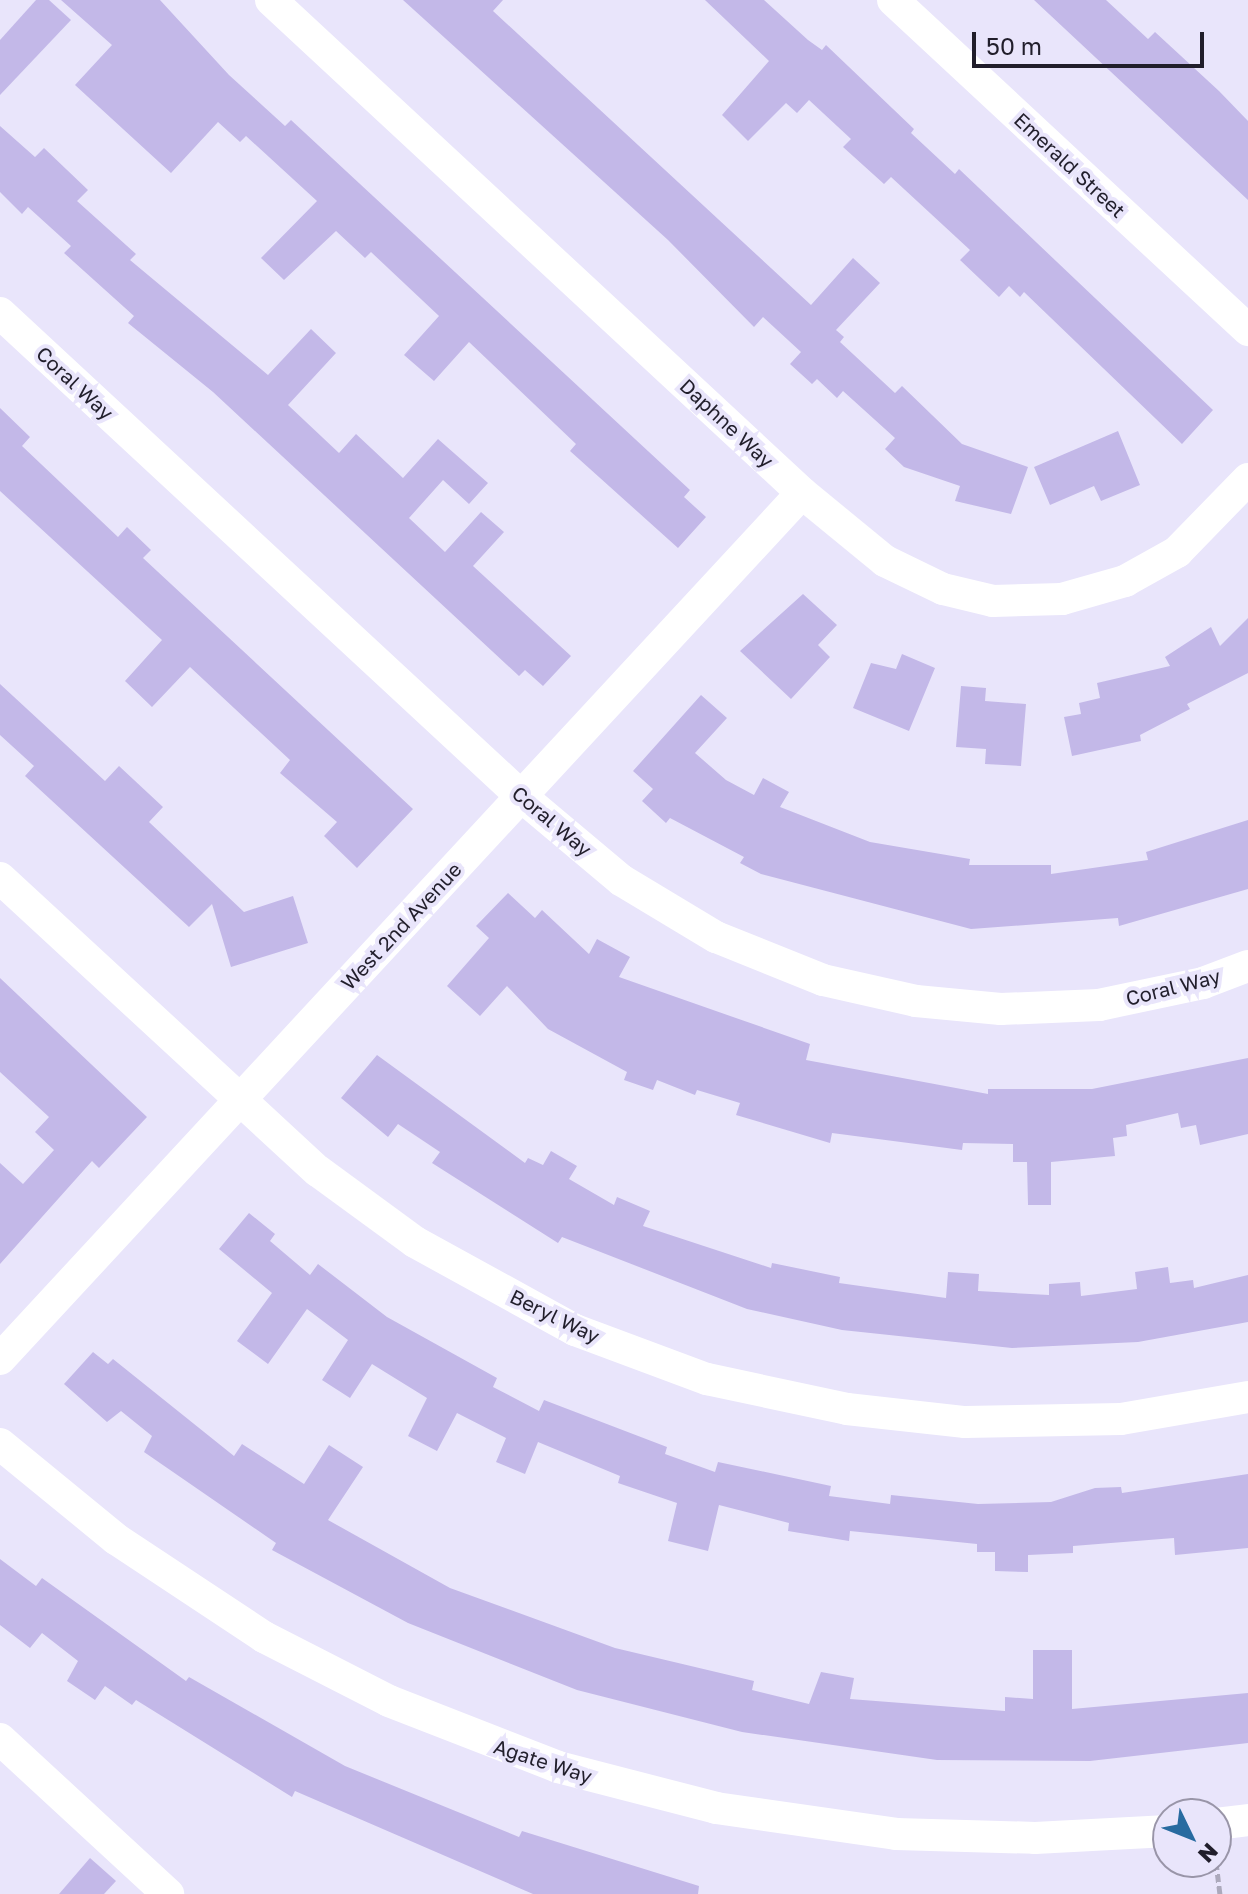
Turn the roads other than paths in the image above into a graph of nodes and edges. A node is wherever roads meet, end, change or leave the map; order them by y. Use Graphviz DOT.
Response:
graph roads {
  1 [pos="271,0"];
  2 [pos="893,0"];
  3 [pos="0,313"];
  4 [pos="1248,330"];
  5 [pos="1248,479"];
  6 [pos="802,493"];
  7 [pos="521,796"];
  8 [pos="0,878"];
  9 [pos="1248,966"];
  10 [pos="240,1100"];
  11 [pos="0,1359"];
  12 [pos="1248,1397"];
  13 [pos="0,1444"];
  14 [pos="0,1739"];
  15 [pos="1152,1832"];
  16 [pos="168,1894"];
  1 -- 6 [label="street, Daphne Way"];
  2 -- 4 [label="street, Emerald Street"];
  3 -- 7 [label="street, Coral Way"];
  5 -- 6 [label="street, Daphne Way"];
  6 -- 7 [label="street, West 2nd Avenue"];
  7 -- 9 [label="street, Coral Way"];
  7 -- 10 [label="street, West 2nd Avenue"];
  8 -- 10 [label="street, Beryl Way"];
  10 -- 11 [label="street, West 2nd Avenue"];
  10 -- 12 [label="street, Beryl Way"];
  13 -- 15 [label="street, Agate Way"];
  14 -- 16 [label="street"];
}
